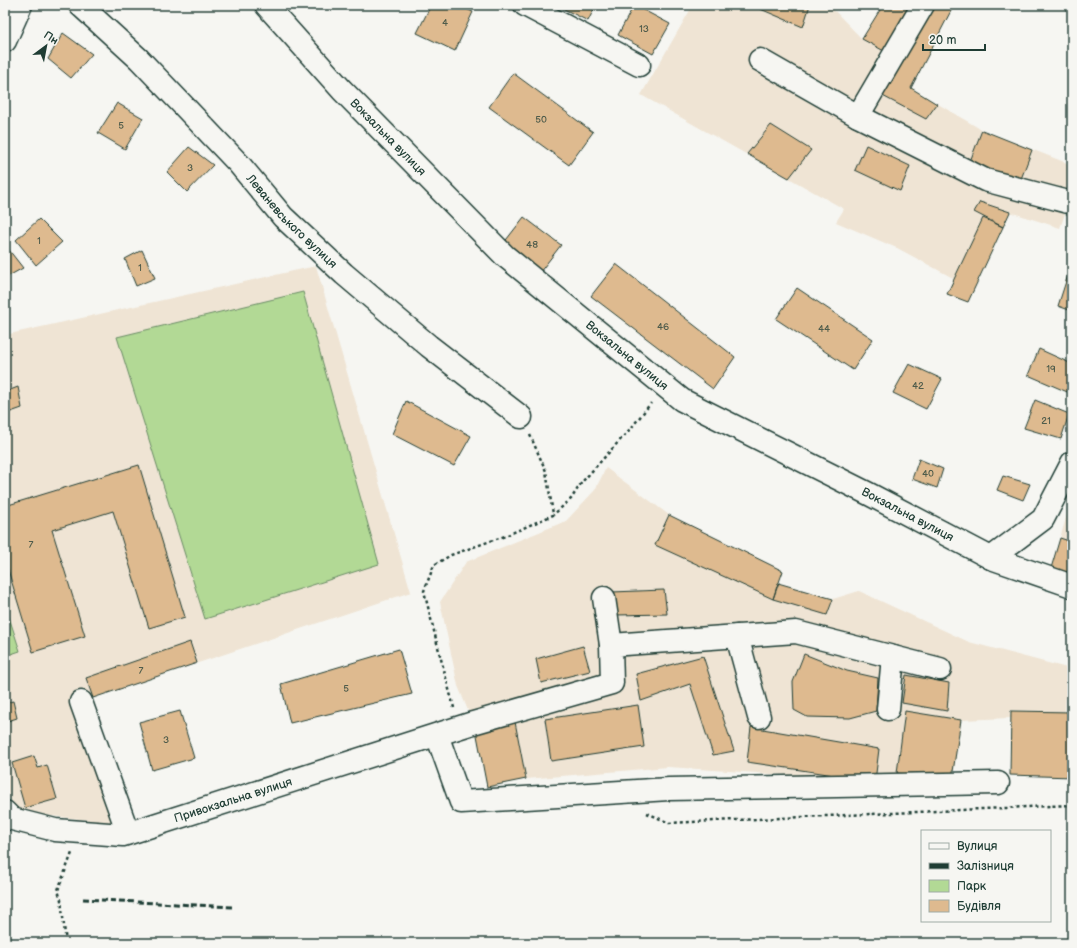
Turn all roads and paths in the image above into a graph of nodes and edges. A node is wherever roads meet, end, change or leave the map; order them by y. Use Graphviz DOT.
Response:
graph roads {
  1 [pos="21,5"];
  2 [pos="80,5"];
  3 [pos="266,5"];
  4 [pos="525,5"];
  5 [pos="923,5"];
  6 [pos="5,42"];
  7 [pos="760,60"];
  8 [pos="639,64"];
  9 [pos="858,116"];
  10 [pos="1072,203"];
  11 [pos="663,385"];
  12 [pos="521,417"];
  13 [pos="1072,463"];
  14 [pos="553,515"];
  15 [pos="992,558"];
  16 [pos="1072,586"];
  17 [pos="604,598"];
  18 [pos="737,636"];
  19 [pos="611,645"];
  20 [pos="893,657"];
  21 [pos="940,669"];
  22 [pos="81,702"];
  23 [pos="888,709"];
  24 [pos="759,717"];
  25 [pos="460,728"];
  26 [pos="437,735"];
  27 [pos="998,783"];
  28 [pos="1072,806"];
  29 [pos="644,811"];
  30 [pos="5,812"];
  31 [pos="80,832"];
  32 [pos="128,833"];
  33 [pos="66,943"];
  1 -- 6 [label="street"];
  2 -- 12 [label="street, Леваневського вулиця"];
  3 -- 11 [label="street, Вокзальна вулиця"];
  4 -- 8 [label="street"];
  5 -- 9 [label="street"];
  7 -- 9 [label="street"];
  9 -- 10 [label="street"];
  11 -- 14 [label="path"];
  11 -- 15 [label="street, Вокзальна вулиця"];
  12 -- 14 [label="path"];
  13 -- 15 [label="street"];
  14 -- 25 [label="path"];
  15 -- 16 [label="street, Вокзальна вулиця"];
  17 -- 19 [label="street"];
  18 -- 19 [label="street"];
  18 -- 20 [label="street"];
  18 -- 24 [label="street"];
  19 -- 25 [label="street, Привокзальна вулиця"];
  20 -- 21 [label="street"];
  20 -- 23 [label="street"];
  22 -- 32 [label="street"];
  25 -- 26 [label="street, Привокзальна вулиця"];
  26 -- 27 [label="street"];
  26 -- 32 [label="street, Привокзальна вулиця"];
  28 -- 29 [label="path"];
  30 -- 31 [label="street, Привокзальна вулиця"];
  31 -- 32 [label="street, Привокзальна вулиця"];
  31 -- 33 [label="path"];
}
